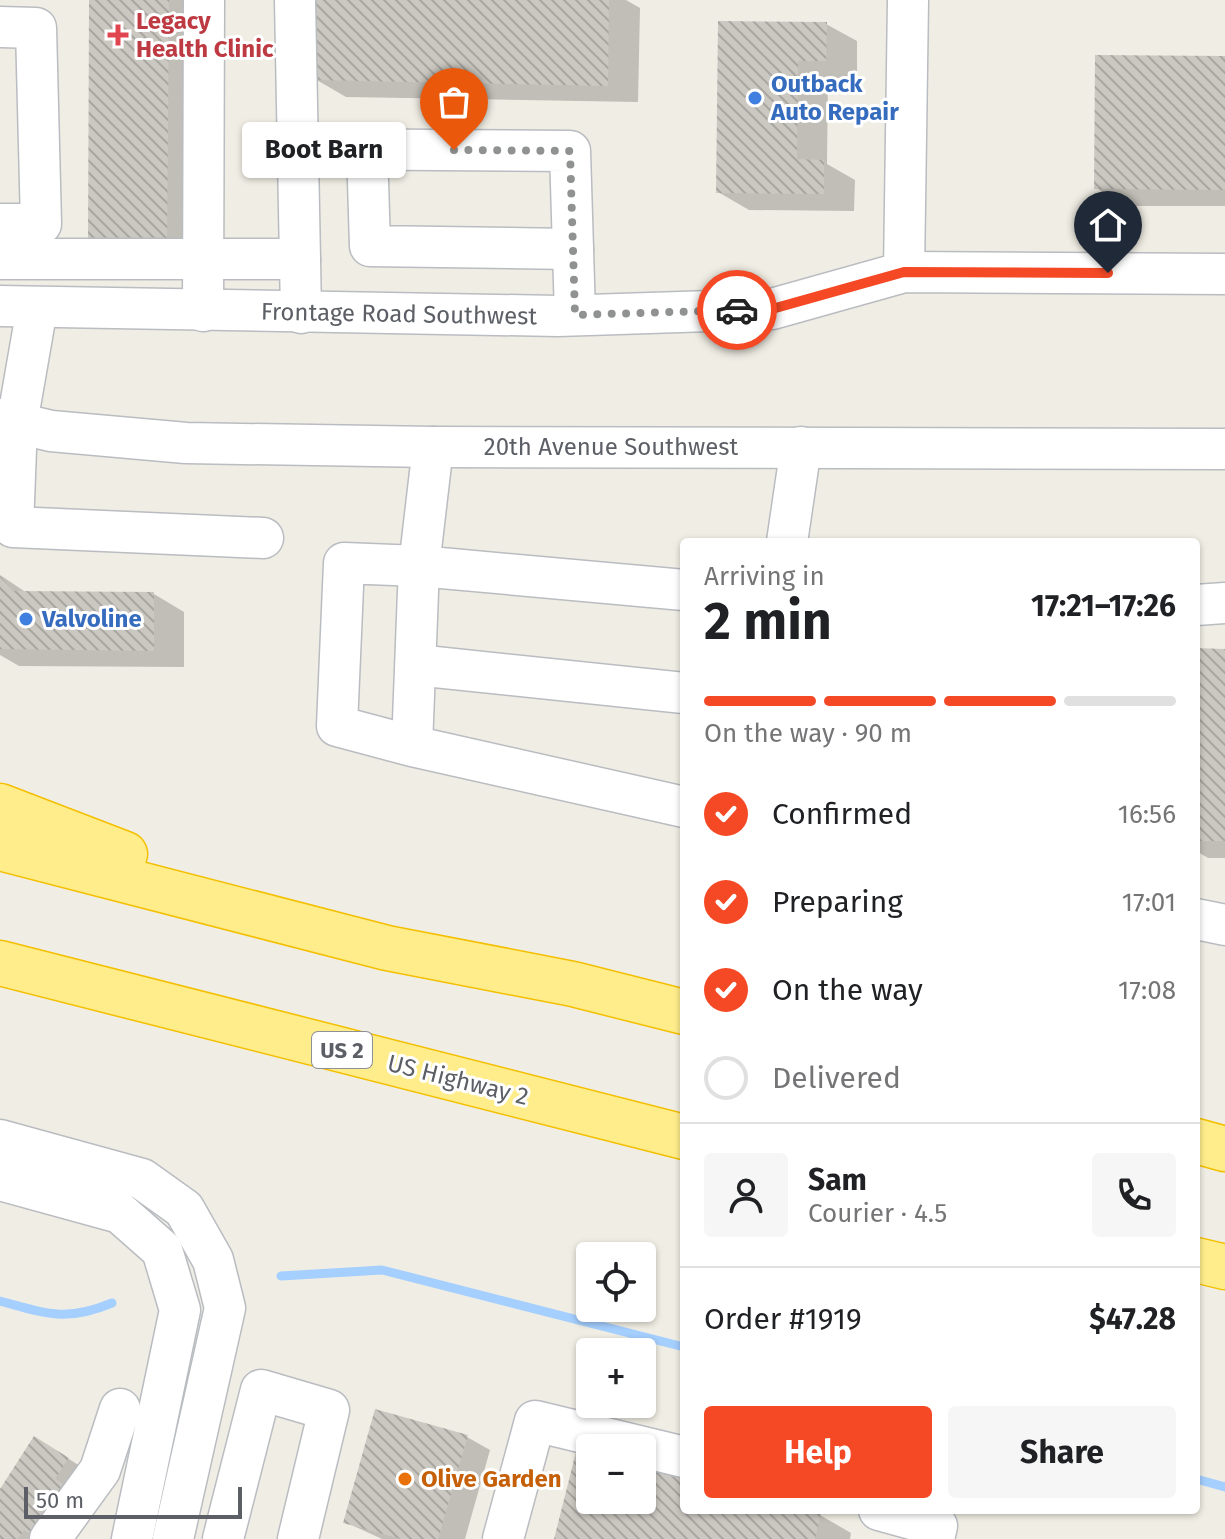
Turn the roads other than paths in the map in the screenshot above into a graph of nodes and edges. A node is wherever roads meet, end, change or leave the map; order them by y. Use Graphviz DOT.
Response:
graph roads {
  1 [pos="204,0"];
  2 [pos="295,0"];
  3 [pos="908,0"];
  4 [pos="18,28"];
  5 [pos="298,149"];
  6 [pos="367,149"];
  7 [pos="0,224"];
  8 [pos="370,246"];
  9 [pos="573,249"];
  10 [pos="0,259"];
  11 [pos="203,259"];
  12 [pos="300,259"];
  13 [pos="904,272"];
  14 [pos="1225,274"];
  15 [pos="19,307"];
  16 [pos="203,311"];
  17 [pos="301,313"];
  18 [pos="372,314"];
  19 [pos="575,315"];
  20 [pos="8,421"];
  21 [pos="433,447"];
  22 [pos="801,447"];
  23 [pos="1225,449"];
  24 [pos="263,538"];
  25 [pos="788,538"];
  26 [pos="419,566"];
  27 [pos="680,590"];
  28 [pos="1225,603"];
  29 [pos="1200,605"];
  30 [pos="416,665"];
  31 [pos="680,693"];
  32 [pos="412,746"];
  33 [pos="0,806"];
  34 [pos="680,806"];
  35 [pos="0,848"];
  36 [pos="1200,920"];
  37 [pos="1225,925"];
  38 [pos="387,948"];
  39 [pos="0,963"];
  40 [pos="680,1011"];
  41 [pos="680,1136"];
  42 [pos="0,1140"];
  43 [pos="1200,1142"];
  44 [pos="1225,1149"];
  45 [pos="0,1180"];
  46 [pos="1200,1261"];
  47 [pos="1225,1267"];
  48 [pos="120,1409"];
  49 [pos="680,1456"];
  50 [pos="894,1514"];
  51 [pos="50,1539"];
  52 [pos="132,1539"];
  53 [pos="173,1539"];
  54 [pos="223,1539"];
  55 [pos="298,1539"];
  56 [pos="503,1539"];
  57 [pos="934,1539"];
  1 -- 11 [label="street"];
  2 -- 5 [label="street"];
  3 -- 13 [label="street"];
  4 -- 7 [label="street"];
  5 -- 6 [label="street"];
  5 -- 12 [label="street"];
  6 -- 8 [label="street"];
  6 -- 9 [label="street"];
  8 -- 9 [label="street"];
  8 -- 18 [label="street"];
  9 -- 19 [label="street"];
  10 -- 11 [label="street"];
  11 -- 12 [label="street"];
  11 -- 16 [label="street"];
  12 -- 17 [label="street"];
  13 -- 14 [label="street, Frontage Road Southwest"];
  13 -- 19 [label="street, Frontage Road Southwest"];
  15 -- 16 [label="street, Frontage Road Southwest"];
  15 -- 20 [label="street"];
  16 -- 17 [label="street, Frontage Road Southwest"];
  17 -- 18 [label="street, Frontage Road Southwest"];
  18 -- 19 [label="street, Frontage Road Southwest"];
  20 -- 21 [label="street, 20th Avenue Southwest"];
  20 -- 24 [label="street"];
  21 -- 22 [label="street, 20th Avenue Southwest"];
  21 -- 26 [label="street"];
  22 -- 23 [label="street, 20th Avenue Southwest"];
  22 -- 25 [label="street"];
  26 -- 27 [label="street"];
  26 -- 30 [label="street"];
  26 -- 32 [label="street"];
  28 -- 29 [label="street"];
  30 -- 31 [label="street"];
  30 -- 32 [label="street"];
  32 -- 34 [label="street"];
  33 -- 38 [label="highway"];
  35 -- 38 [label="highway"];
  36 -- 37 [label="street"];
  38 -- 40 [label="highway"];
  39 -- 41 [label="highway, US Highway 2 / US 2"];
  42 -- 53 [label="street"];
  43 -- 44 [label="highway"];
  45 -- 52 [label="street"];
  46 -- 47 [label="highway"];
  48 -- 51 [label="street"];
  49 -- 56 [label="street"];
  50 -- 57 [label="street"];
  54 -- 55 [label="street"];
}
